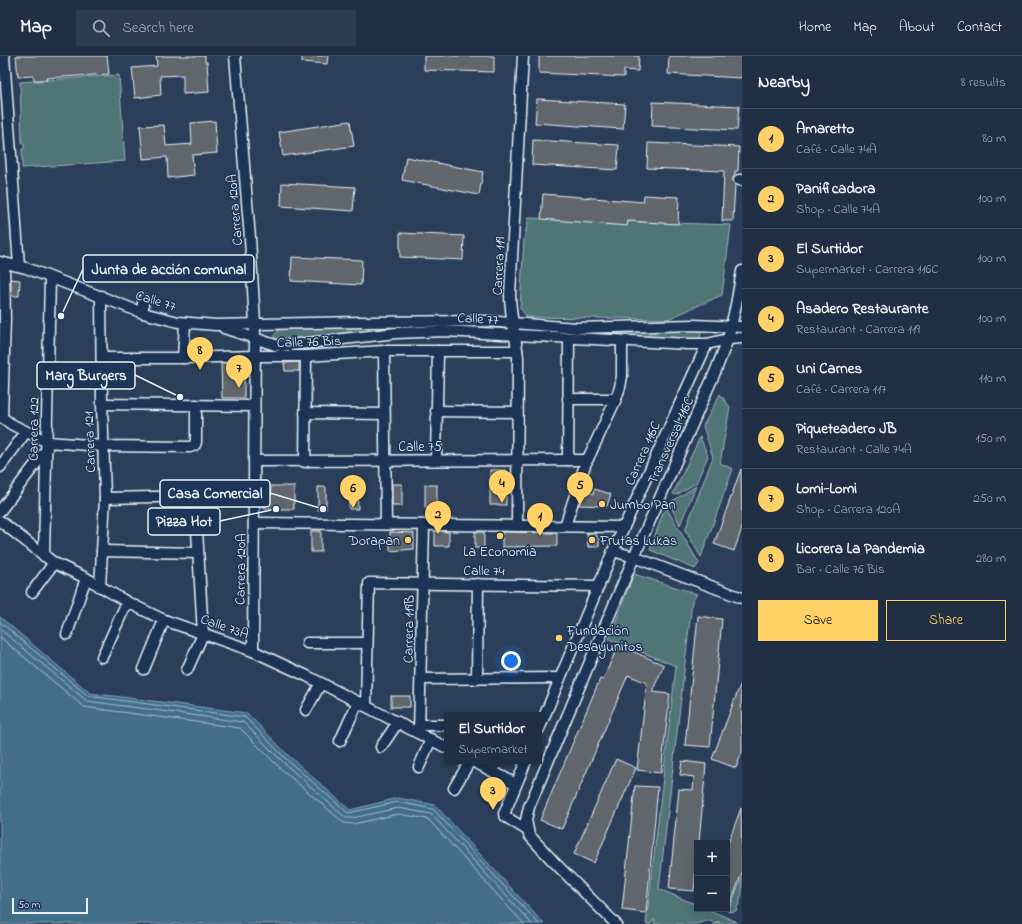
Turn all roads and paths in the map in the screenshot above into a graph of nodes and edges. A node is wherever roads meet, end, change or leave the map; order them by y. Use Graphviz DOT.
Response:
graph roads {
  1 [pos="4,56"];
  2 [pos="235,56"];
  3 [pos="523,56"];
  4 [pos="2,262"];
  5 [pos="19,266"];
  6 [pos="742,271"];
  7 [pos="50,278"];
  8 [pos="101,296"];
  9 [pos="143,300"];
  10 [pos="144,313"];
  11 [pos="2,322"];
  12 [pos="185,323"];
  13 [pos="514,323"];
  14 [pos="255,324"];
  15 [pos="216,325"];
  16 [pos="731,326"];
  17 [pos="742,326"];
  18 [pos="396,333"];
  19 [pos="516,334"];
  20 [pos="255,338"];
  21 [pos="569,338"];
  22 [pos="742,338"];
  23 [pos="728,339"];
  24 [pos="622,341"];
  25 [pos="322,342"];
  26 [pos="707,344"];
  27 [pos="384,351"];
  28 [pos="396,351"];
  29 [pos="438,351"];
  30 [pos="518,351"];
  31 [pos="255,356"];
  32 [pos="306,356"];
  33 [pos="322,356"];
  34 [pos="102,358"];
  35 [pos="183,358"];
  36 [pos="616,399"];
  37 [pos="568,400"];
  38 [pos="102,404"];
  39 [pos="196,405"];
  40 [pos="254,406"];
  41 [pos="436,411"];
  42 [pos="518,412"];
  43 [pos="305,413"];
  44 [pos="384,414"];
  45 [pos="1,417"];
  46 [pos="26,432"];
  47 [pos="47,445"];
  48 [pos="103,446"];
  49 [pos="436,460"];
  50 [pos="517,460"];
  51 [pos="568,460"];
  52 [pos="587,460"];
  53 [pos="254,461"];
  54 [pos="385,461"];
  55 [pos="305,462"];
  56 [pos="0,466"];
  57 [pos="254,495"];
  58 [pos="195,496"];
  59 [pos="105,498"];
  60 [pos="0,511"];
  61 [pos="0,521"];
  62 [pos="254,523"];
  63 [pos="386,524"];
  64 [pos="424,525"];
  65 [pos="517,526"];
  66 [pos="565,526"];
  67 [pos="624,527"];
  68 [pos="102,551"];
  69 [pos="614,551"];
  70 [pos="197,553"];
  71 [pos="44,556"];
  72 [pos="634,556"];
  73 [pos="54,563"];
  74 [pos="86,578"];
  75 [pos="423,583"];
  76 [pos="478,584"];
  77 [pos="599,586"];
  78 [pos="100,587"];
  79 [pos="32,592"];
  80 [pos="742,598"];
  81 [pos="127,602"];
  82 [pos="164,620"];
  83 [pos="67,634"];
  84 [pos="203,634"];
  85 [pos="307,643"];
  86 [pos="367,643"];
  87 [pos="253,651"];
  88 [pos="102,656"];
  89 [pos="144,669"];
  90 [pos="188,670"];
  91 [pos="560,678"];
  92 [pos="420,679"];
  93 [pos="477,679"];
  94 [pos="321,683"];
  95 [pos="362,704"];
  96 [pos="306,710"];
  97 [pos="398,722"];
  98 [pos="542,722"];
  99 [pos="444,725"];
  100 [pos="419,729"];
  101 [pos="431,740"];
  102 [pos="340,741"];
  103 [pos="444,746"];
  104 [pos="381,747"];
  105 [pos="469,764"];
  106 [pos="477,764"];
  107 [pos="525,764"];
  108 [pos="419,766"];
  109 [pos="516,784"];
  110 [pos="454,788"];
  111 [pos="527,830"];
  112 [pos="616,924"];
  1 -- 5 [label="street"];
  2 -- 14 [label="street, Carrera 120A"];
  3 -- 13 [label="street, Carrera 119"];
  4 -- 5 [label="street, Calle 77"];
  4 -- 11 [label="street"];
  5 -- 7 [label="street, Calle 77"];
  6 -- 16 [label="street"];
  7 -- 8 [label="street, Calle 77"];
  7 -- 47 [label="street, Carrera 122"];
  8 -- 10 [label="street, Calle 77"];
  8 -- 34 [label="street, Carrera 121"];
  9 -- 10 [label="street"];
  10 -- 12 [label="street, Calle 77"];
  11 -- 45 [label="street"];
  12 -- 15 [label="street, Calle 77"];
  12 -- 35 [label="street"];
  13 -- 14 [label="street, Calle 77"];
  13 -- 16 [label="street, Calle 77"];
  13 -- 19 [label="street, Carrera 119"];
  14 -- 15 [label="street, Calle 77"];
  14 -- 20 [label="street, Carrera 120A"];
  15 -- 20 [label="street, Calle 77"];
  16 -- 17 [label="street, Calle 77"];
  16 -- 23 [label="street, Transversal 116C"];
  18 -- 19 [label="street, Calle 77"];
  18 -- 25 [label="street, Calle 77"];
  18 -- 28 [label="street"];
  19 -- 21 [label="street, Calle 77"];
  19 -- 30 [label="street, Carrera 119"];
  20 -- 25 [label="street, Calle 77"];
  20 -- 31 [label="street, Carrera 120A"];
  21 -- 24 [label="street, Calle 77"];
  21 -- 37 [label="street"];
  22 -- 23 [label="street, Calle 77"];
  23 -- 26 [label="street, Calle 77"];
  23 -- 72 [label="street, Transversal 116C"];
  24 -- 26 [label="street, Calle 77"];
  24 -- 36 [label="street"];
  25 -- 33 [label="street"];
  26 -- 67 [label="street, Carrera 116C"];
  27 -- 28 [label="street, Calle 76 Bis"];
  27 -- 33 [label="street, Calle 76 Bis"];
  27 -- 44 [label="street"];
  28 -- 29 [label="street, Calle 76 Bis"];
  29 -- 30 [label="street, Calle 76 Bis"];
  29 -- 41 [label="street"];
  30 -- 42 [label="street, Carrera 119"];
  31 -- 32 [label="street, Calle 76 Bis"];
  31 -- 35 [label="street, Calle 76 Bis"];
  31 -- 40 [label="street, Carrera 120A"];
  32 -- 33 [label="street, Calle 76 Bis"];
  32 -- 43 [label="street"];
  34 -- 35 [label="street, Calle 76 Bis"];
  34 -- 38 [label="street, Carrera 121"];
  36 -- 37 [label="street"];
  36 -- 52 [label="street"];
  37 -- 51 [label="street"];
  38 -- 39 [label="street"];
  38 -- 48 [label="street, Carrera 121"];
  39 -- 40 [label="street"];
  39 -- 48 [label="street"];
  40 -- 53 [label="street, Carrera 120A"];
  41 -- 42 [label="street"];
  41 -- 49 [label="street"];
  42 -- 50 [label="street, Carrera 119"];
  43 -- 44 [label="street"];
  43 -- 55 [label="street"];
  44 -- 54 [label="street"];
  45 -- 46 [label="street"];
  46 -- 47 [label="street"];
  46 -- 56 [label="street"];
  47 -- 48 [label="street"];
  47 -- 60 [label="street"];
  47 -- 71 [label="street, Carrera 122"];
  48 -- 59 [label="street, Carrera 121"];
  49 -- 50 [label="street, Calle 75"];
  49 -- 54 [label="street, Calle 75"];
  50 -- 51 [label="street, Calle 75"];
  50 -- 65 [label="street, Carrera 119"];
  51 -- 52 [label="street, Calle 75"];
  52 -- 66 [label="street"];
  53 -- 55 [label="street, Calle 75"];
  53 -- 57 [label="street, Carrera 120A"];
  54 -- 55 [label="street, Calle 75"];
  54 -- 63 [label="street"];
  57 -- 58 [label="street"];
  57 -- 62 [label="street, Carrera 120A"];
  58 -- 59 [label="street"];
  58 -- 70 [label="street"];
  59 -- 68 [label="street, Carrera 121"];
  61 -- 71 [label="street, Calle 73A"];
  62 -- 63 [label="street"];
  62 -- 87 [label="street, Carrera 120A"];
  63 -- 64 [label="street"];
  64 -- 65 [label="street"];
  64 -- 75 [label="street, Carrera 119B"];
  65 -- 66 [label="street"];
  66 -- 67 [label="street"];
  67 -- 69 [label="street, Carrera 116C"];
  68 -- 70 [label="street"];
  68 -- 78 [label="street, Carrera 121"];
  69 -- 72 [label="street"];
  69 -- 77 [label="street, Carrera 116C"];
  70 -- 84 [label="street"];
  71 -- 73 [label="street, Calle 73A"];
  72 -- 80 [label="street"];
  72 -- 111 [label="street, Transversal 116C"];
  73 -- 74 [label="street, Calle 73A"];
  73 -- 79 [label="street"];
  74 -- 78 [label="street, Calle 73A"];
  74 -- 83 [label="street"];
  75 -- 76 [label="street, Calle 74"];
  75 -- 86 [label="street, Calle 74"];
  75 -- 92 [label="street, Carrera 119B"];
  76 -- 77 [label="street, Calle 74"];
  76 -- 93 [label="street"];
  77 -- 91 [label="street, Carrera 116C"];
  78 -- 81 [label="street, Calle 73A"];
  81 -- 82 [label="street, Calle 73A"];
  81 -- 88 [label="street"];
  82 -- 84 [label="street, Calle 73A"];
  82 -- 89 [label="street"];
  84 -- 87 [label="street, Calle 73A"];
  84 -- 90 [label="street"];
  85 -- 86 [label="street"];
  86 -- 95 [label="street"];
  87 -- 94 [label="street, Calle 73A"];
  91 -- 93 [label="street"];
  91 -- 98 [label="street, Carrera 116C"];
  92 -- 93 [label="street"];
  92 -- 100 [label="street, Carrera 119B"];
  94 -- 95 [label="street, Calle 73A"];
  94 -- 96 [label="street"];
  95 -- 97 [label="street, Calle 73A"];
  95 -- 102 [label="street"];
  97 -- 100 [label="street, Calle 73A"];
  97 -- 104 [label="street"];
  99 -- 100 [label="street"];
  100 -- 101 [label="street, Calle 73A"];
  101 -- 103 [label="street, Calle 73A"];
  101 -- 108 [label="street"];
  105 -- 110 [label="street"];
  106 -- 109 [label="street"];
  107 -- 109 [label="street"];
  109 -- 111 [label="street"];
  111 -- 112 [label="street"];
}
